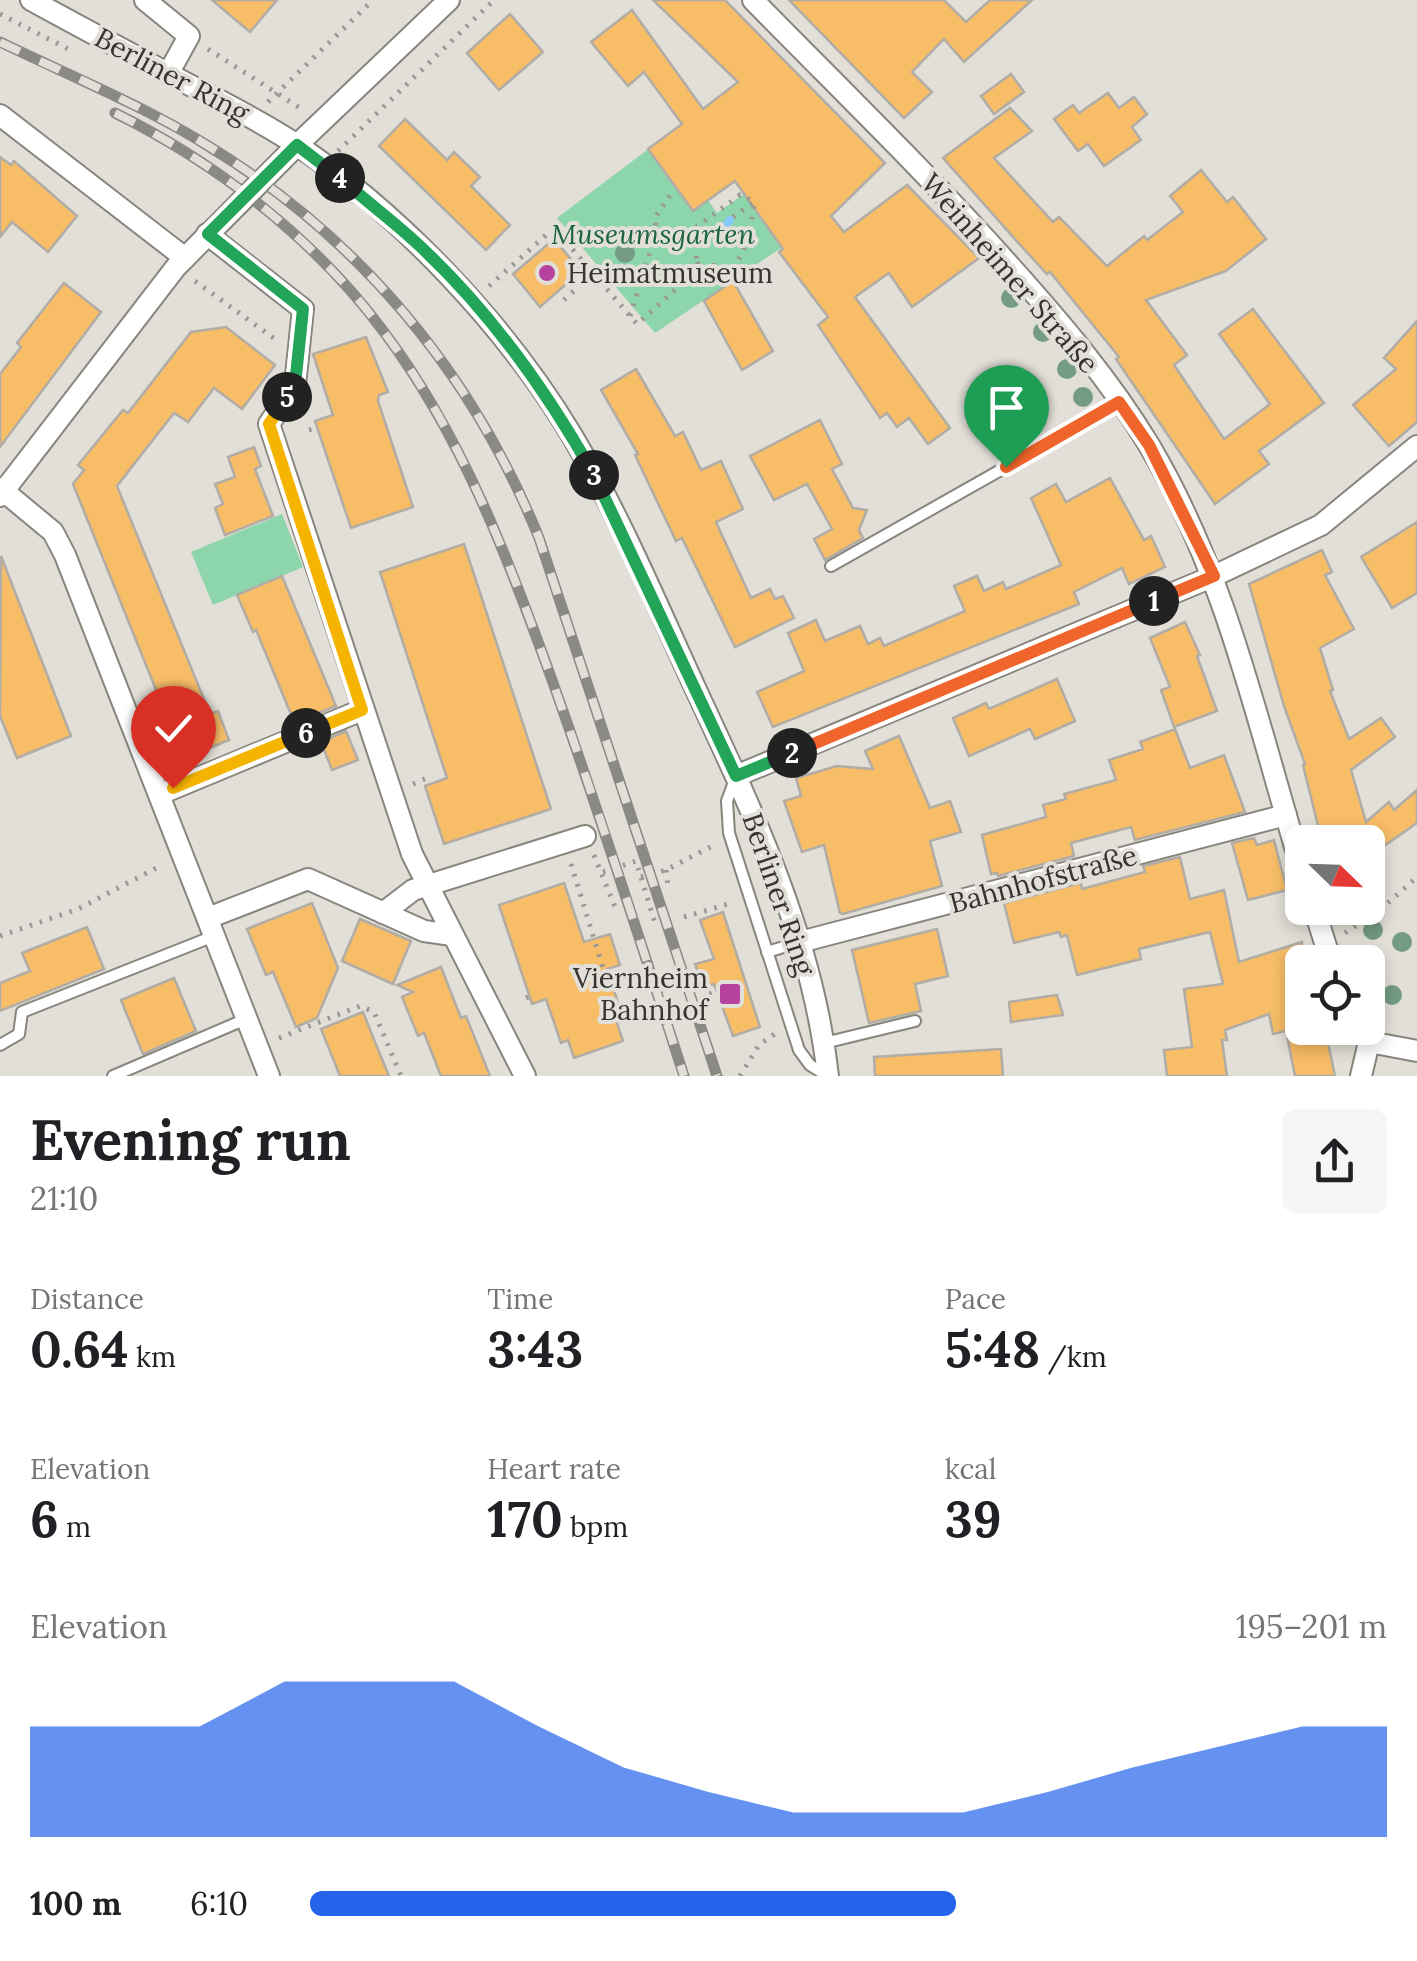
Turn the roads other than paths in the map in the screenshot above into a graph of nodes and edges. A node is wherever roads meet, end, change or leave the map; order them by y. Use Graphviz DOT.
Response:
graph roads {
  1 [pos="31,0"];
  2 [pos="145,0"];
  3 [pos="449,0"];
  4 [pos="752,0"];
  5 [pos="168,74"];
  6 [pos="0,115"];
  7 [pos="297,145"];
  8 [pos="208,234"];
  9 [pos="181,262"];
  10 [pos="1119,402"];
  11 [pos="1417,446"];
  12 [pos="1,492"];
  13 [pos="832,566"];
  14 [pos="1214,576"];
  15 [pos="362,710"];
  16 [pos="736,776"];
  17 [pos="160,794"];
  18 [pos="1286,815"];
  19 [pos="1289,825"];
  20 [pos="575,839"];
  21 [pos="428,885"];
  22 [pos="383,913"];
  23 [pos="211,927"];
  24 [pos="452,934"];
  25 [pos="800,942"];
  26 [pos="767,952"];
  27 [pos="247,1018"];
  28 [pos="915,1020"];
  29 [pos="1385,1042"];
  30 [pos="824,1044"];
  31 [pos="0,1045"];
  32 [pos="1362,1045"];
  33 [pos="1417,1051"];
  34 [pos="112,1076"];
  35 [pos="269,1076"];
  36 [pos="526,1076"];
  37 [pos="827,1076"];
  38 [pos="1362,1076"];
  1 -- 5 [label="street, Berliner Ring"];
  2 -- 5 [label="street"];
  3 -- 7 [label="street"];
  4 -- 10 [label="street, Weinheimer Straße"];
  5 -- 7 [label="street, Berliner Ring"];
  6 -- 9 [label="street"];
  7 -- 8 [label="street"];
  7 -- 16 [label="street, Berliner Ring"];
  8 -- 9 [label="street"];
  8 -- 15 [label="street"];
  9 -- 12 [label="street"];
  10 -- 13 [label="lane"];
  10 -- 14 [label="street, Weinheimer Straße"];
  11 -- 14 [label="street"];
  12 -- 17 [label="street"];
  14 -- 16 [label="street"];
  14 -- 18 [label="street, Weinheimer Straße"];
  15 -- 17 [label="street"];
  15 -- 21 [label="street"];
  16 -- 25 [label="street, Berliner Ring"];
  16 -- 26 [label="lane"];
  17 -- 23 [label="street"];
  18 -- 19 [label="street, Weinheimer Straße"];
  18 -- 25 [label="street, Bahnhofstraße"];
  20 -- 21 [label="street"];
  21 -- 22 [label="street"];
  21 -- 24 [label="street"];
  22 -- 23 [label="street"];
  22 -- 24 [label="street"];
  23 -- 27 [label="street"];
  23 -- 31 [label="lane"];
  24 -- 36 [label="street"];
  25 -- 26 [label="lane"];
  25 -- 30 [label="street, Berliner Ring"];
  26 -- 37 [label="lane"];
  27 -- 34 [label="lane"];
  27 -- 35 [label="street"];
  28 -- 30 [label="lane"];
  29 -- 33 [label="street"];
  30 -- 37 [label="street, Berliner Ring"];
  32 -- 38 [label="street"];
}
